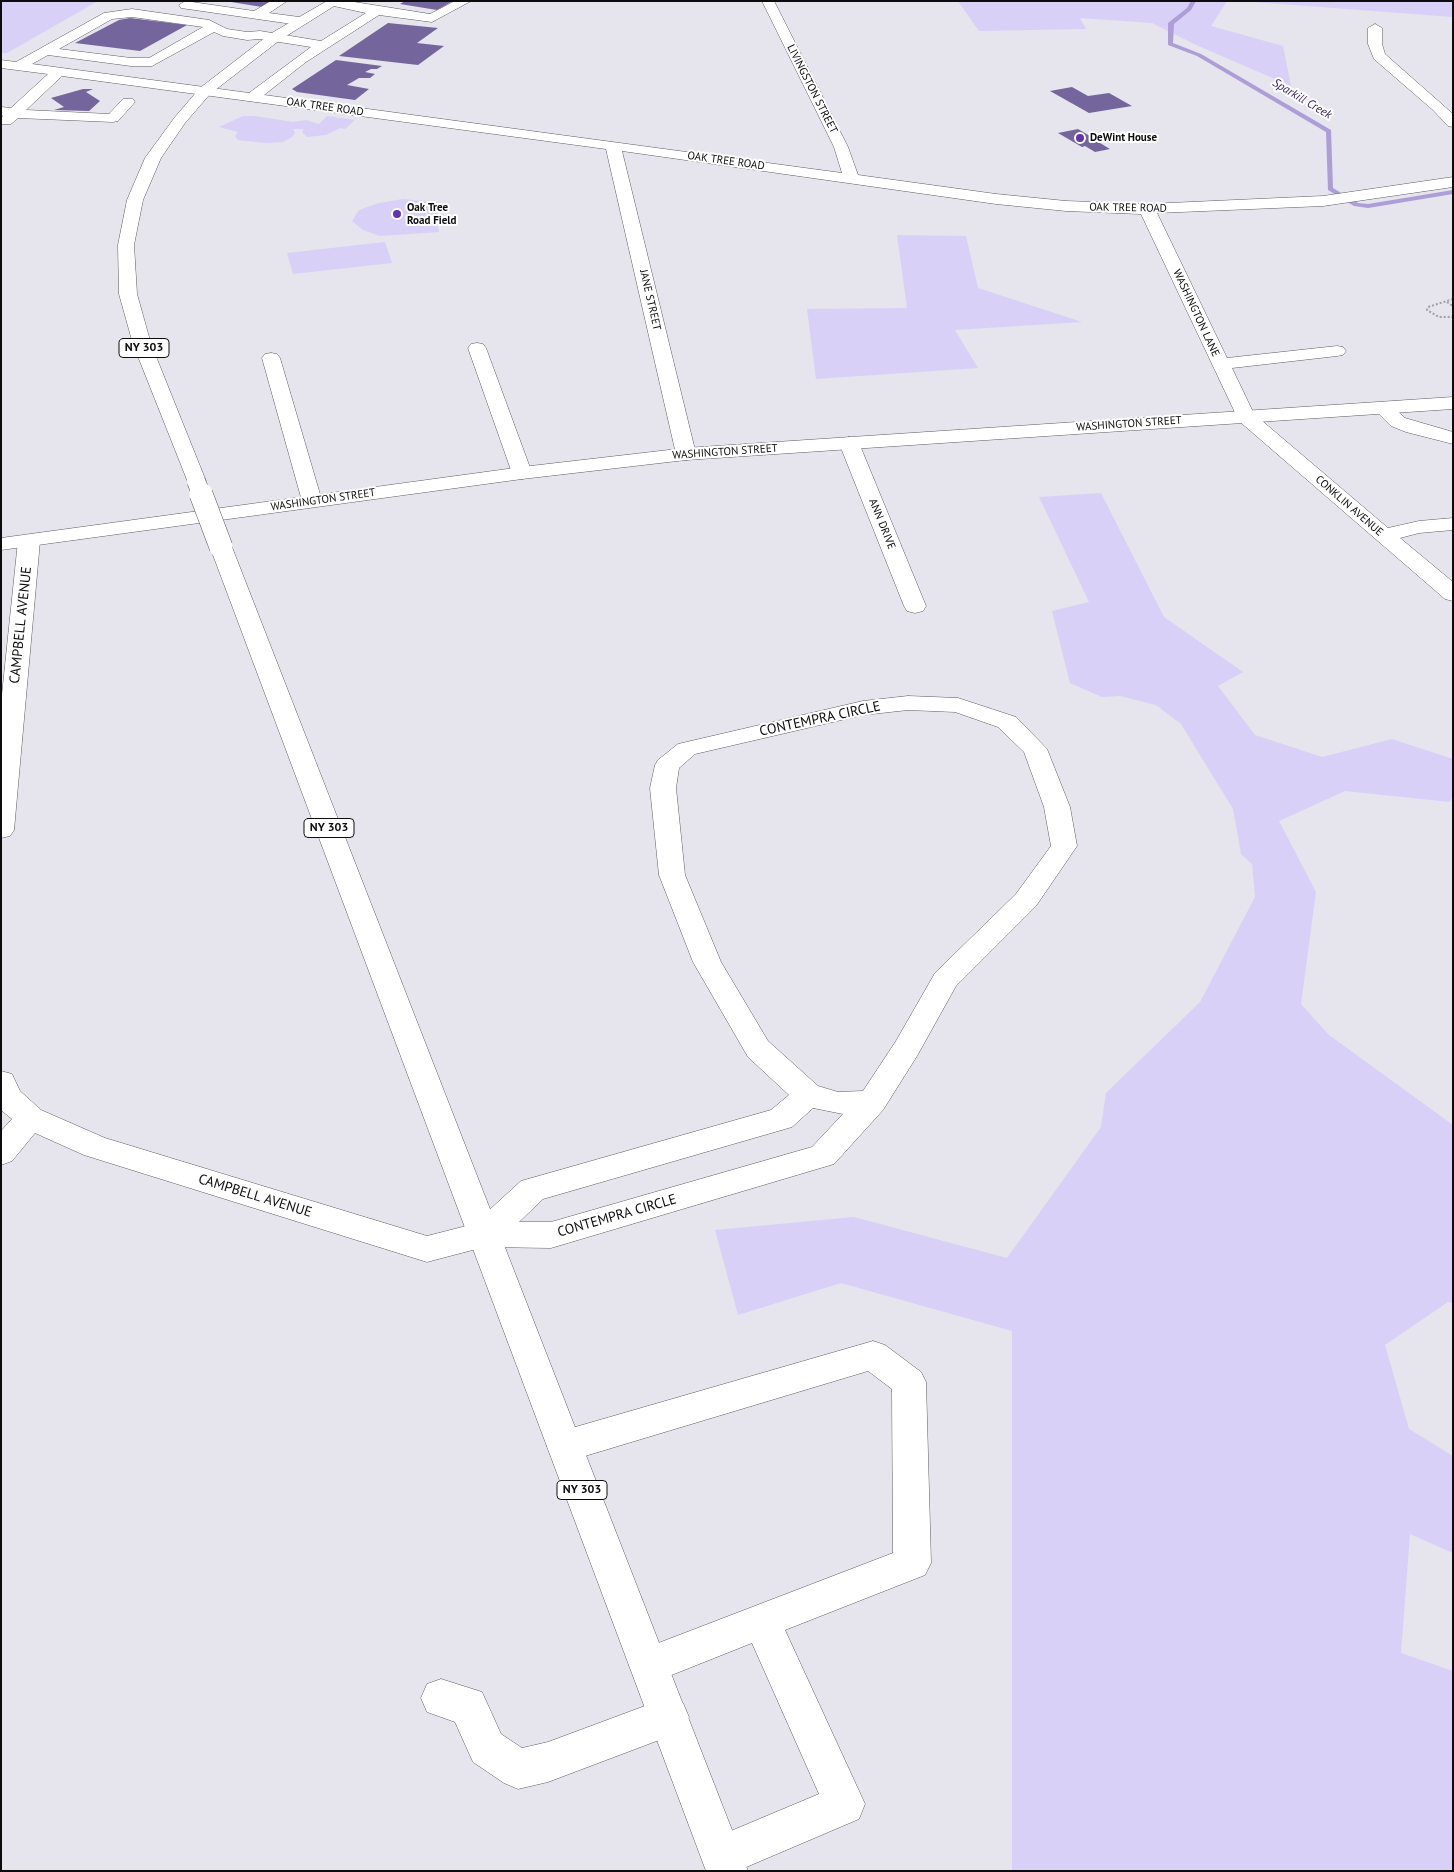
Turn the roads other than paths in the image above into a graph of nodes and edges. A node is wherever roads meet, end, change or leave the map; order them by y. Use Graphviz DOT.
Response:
graph roads {
  1 [pos="281,1"];
  2 [pos="465,1"];
  3 [pos="768,1"];
  4 [pos="335,2"];
  5 [pos="170,3"];
  6 [pos="377,11"];
  7 [pos="256,15"];
  8 [pos="299,21"];
  9 [pos="213,27"];
  10 [pos="1375,28"];
  11 [pos="275,37"];
  12 [pos="322,44"];
  13 [pos="46,51"];
  14 [pos="254,52"];
  15 [pos="301,59"];
  16 [pos="1,64"];
  17 [pos="18,66"];
  18 [pos="58,72"];
  19 [pos="205,91"];
  20 [pos="252,97"];
  21 [pos="128,102"];
  22 [pos="8,111"];
  23 [pos="1453,123"];
  24 [pos="1,126"];
  25 [pos="613,146"];
  26 [pos="852,179"];
  27 [pos="1453,182"];
  28 [pos="1146,209"];
  29 [pos="477,348"];
  30 [pos="1337,351"];
  31 [pos="272,358"];
  32 [pos="1220,364"];
  33 [pos="1453,403"];
  34 [pos="1383,408"];
  35 [pos="1246,417"];
  36 [pos="1453,438"];
  37 [pos="849,443"];
  38 [pos="686,454"];
  39 [pos="522,473"];
  40 [pos="312,502"];
  41 [pos="1453,524"];
  42 [pos="1384,535"];
  43 [pos="29,541"];
  44 [pos="1,544"];
  45 [pos="1453,594"];
  46 [pos="914,606"];
  47 [pos="1,830"];
  48 [pos="1,1082"];
  49 [pos="808,1095"];
  50 [pos="872,1102"];
  51 [pos="30,1118"];
  52 [pos="1,1153"];
  53 [pos="484,1234"];
  54 [pos="565,1446"];
  55 [pos="762,1622"];
  56 [pos="649,1665"];
  57 [pos="442,1698"];
  58 [pos="669,1717"];
  59 [pos="725,1864"];
  1 -- 7 [label="street"];
  2 -- 6 [label="street"];
  3 -- 26 [label="street, LIVINGSTON STREET"];
  4 -- 6 [label="street"];
  4 -- 8 [label="street, NY 303"];
  5 -- 7 [label="street"];
  6 -- 12 [label="street"];
  7 -- 8 [label="street"];
  8 -- 11 [label="street, NY 303"];
  9 -- 11 [label="street"];
  9 -- 13 [label="street"];
  9 -- 13 [label="street"];
  10 -- 23 [label="street"];
  11 -- 12 [label="street"];
  11 -- 14 [label="street, NY 303"];
  12 -- 15 [label="street"];
  13 -- 17 [label="street"];
  14 -- 15 [label="street"];
  14 -- 19 [label="street, NY 303"];
  15 -- 20 [label="street"];
  16 -- 17 [label="street, OAK TREE ROAD"];
  17 -- 18 [label="street, OAK TREE ROAD"];
  18 -- 19 [label="street, OAK TREE ROAD"];
  18 -- 22 [label="street"];
  19 -- 20 [label="street, OAK TREE ROAD"];
  19 -- 53 [label="street, NY 303, bridge"];
  20 -- 25 [label="street, OAK TREE ROAD"];
  21 -- 22 [label="street"];
  22 -- 24 [label="street"];
  25 -- 26 [label="street, OAK TREE ROAD"];
  25 -- 38 [label="street, JANE STREET"];
  26 -- 28 [label="street, OAK TREE ROAD"];
  27 -- 28 [label="street, OAK TREE ROAD"];
  28 -- 32 [label="street, WASHINGTON LANE"];
  29 -- 39 [label="street"];
  30 -- 32 [label="street"];
  31 -- 40 [label="street"];
  32 -- 35 [label="street, WASHINGTON LANE"];
  33 -- 34 [label="street, WASHINGTON STREET"];
  34 -- 35 [label="street, WASHINGTON STREET"];
  34 -- 36 [label="street"];
  35 -- 37 [label="street, WASHINGTON STREET"];
  35 -- 42 [label="street, CONKLIN AVENUE"];
  37 -- 38 [label="street, WASHINGTON STREET"];
  37 -- 46 [label="street, ANN DRIVE"];
  38 -- 39 [label="street, WASHINGTON STREET"];
  39 -- 40 [label="street, WASHINGTON STREET"];
  40 -- 43 [label="street, WASHINGTON STREET"];
  41 -- 42 [label="street"];
  42 -- 45 [label="street, CONKLIN AVENUE"];
  43 -- 44 [label="street, WASHINGTON STREET"];
  43 -- 47 [label="street, CAMPBELL AVENUE"];
  48 -- 51 [label="street, CAMPBELL AVENUE"];
  49 -- 50 [label="street, CONTEMPRA CIRCLE"];
  49 -- 50 [label="street, CONTEMPRA CIRCLE"];
  49 -- 53 [label="street"];
  50 -- 53 [label="street, CONTEMPRA CIRCLE"];
  51 -- 52 [label="street"];
  51 -- 53 [label="street, CAMPBELL AVENUE"];
  53 -- 54 [label="street, NY 303"];
  54 -- 55 [label="street"];
  54 -- 56 [label="street, NY 303"];
  55 -- 56 [label="street"];
  55 -- 59 [label="street"];
  56 -- 58 [label="street, NY 303"];
  57 -- 58 [label="street"];
  58 -- 59 [label="street, NY 303"];
}
